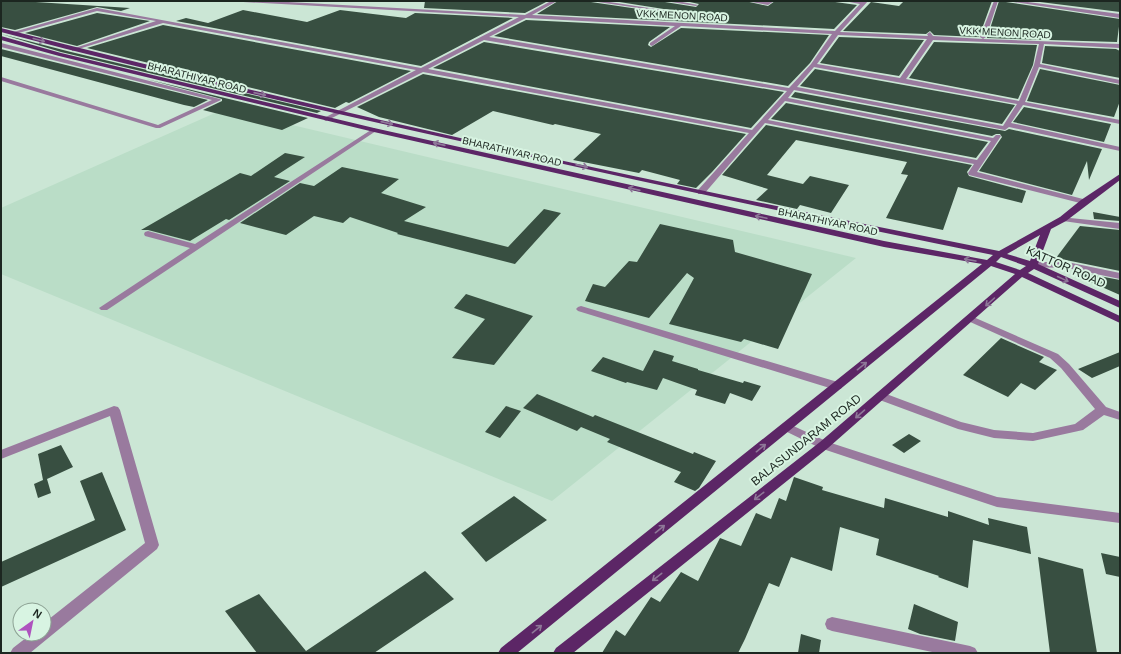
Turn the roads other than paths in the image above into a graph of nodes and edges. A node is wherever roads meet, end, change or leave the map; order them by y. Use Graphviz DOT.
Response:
graph roads {
  1 [pos="243,1"];
  2 [pos="282,1"];
  3 [pos="555,1"];
  4 [pos="594,1"];
  5 [pos="667,1"];
  6 [pos="748,1"];
  7 [pos="772,1"];
  8 [pos="846,1"];
  9 [pos="996,1"];
  10 [pos="1009,1"];
  11 [pos="865,2"];
  12 [pos="686,14"];
  13 [pos="526,15"];
  14 [pos="1120,16"];
  15 [pos="163,21"];
  16 [pos="678,22"];
  17 [pos="1,30"];
  18 [pos="838,31"];
  19 [pos="13,33"];
  20 [pos="930,36"];
  21 [pos="983,37"];
  22 [pos="1,38"];
  23 [pos="483,38"];
  24 [pos="1042,42"];
  25 [pos="1120,43"];
  26 [pos="1,44"];
  27 [pos="652,44"];
  28 [pos="1120,46"];
  29 [pos="74,50"];
  30 [pos="814,65"];
  31 [pos="1037,65"];
  32 [pos="419,70"];
  33 [pos="1,79"];
  34 [pos="902,80"];
  35 [pos="1120,82"];
  36 [pos="792,89"];
  37 [pos="784,99"];
  38 [pos="1021,103"];
  39 [pos="339,112"];
  40 [pos="326,119"];
  41 [pos="764,121"];
  42 [pos="1120,122"];
  43 [pos="1006,126"];
  44 [pos="374,130"];
  45 [pos="754,132"];
  46 [pos="994,140"];
  47 [pos="1120,149"];
  48 [pos="980,163"];
  49 [pos="1120,176"];
  50 [pos="701,192"];
  51 [pos="1084,202"];
  52 [pos="1063,220"];
  53 [pos="1120,226"];
  54 [pos="1047,229"];
  55 [pos="148,234"];
  56 [pos="196,247"];
  57 [pos="1000,254"];
  58 [pos="990,263"];
  59 [pos="1033,265"];
  60 [pos="1021,273"];
  61 [pos="1120,276"];
  62 [pos="1120,305"];
  63 [pos="104,308"];
  64 [pos="581,309"];
  65 [pos="970,319"];
  66 [pos="1120,320"];
  67 [pos="837,386"];
  68 [pos="881,396"];
  69 [pos="1102,410"];
  70 [pos="1120,416"];
  71 [pos="787,427"];
  72 [pos="824,446"];
  73 [pos="1,455"];
  74 [pos="1120,518"];
  75 [pos="832,624"];
  76 [pos="52,626"];
  77 [pos="32,642"];
  78 [pos="18,653"];
  79 [pos="506,653"];
  80 [pos="561,653"];
  81 [pos="970,653"];
  1 -- 13 [label="street, VKK MENON ROAD"];
  2 -- 13 [label="street, VKK MENON ROAD"];
  3 -- 13 [label="street"];
  4 -- 12 [label="street"];
  5 -- 12 [label="street"];
  6 -- 7 [label="street"];
  8 -- 11 [label="street"];
  9 -- 21 [label="street"];
  10 -- 14 [label="street"];
  11 -- 18 [label="street"];
  12 -- 16 [label="street"];
  13 -- 16 [label="street, VKK MENON ROAD"];
  13 -- 23 [label="street"];
  15 -- 19 [label="street"];
  15 -- 29 [label="street"];
  15 -- 32 [label="street"];
  16 -- 18 [label="street, VKK MENON ROAD"];
  16 -- 27 [label="street"];
  17 -- 19 [label="main road, BHARATHIYAR ROAD"];
  18 -- 20 [label="street, VKK MENON ROAD"];
  18 -- 30 [label="street"];
  19 -- 29 [label="main road, BHARATHIYAR ROAD, one-way"];
  20 -- 21 [label="street, VKK MENON ROAD"];
  20 -- 24 [label="street, VKK MENON ROAD"];
  20 -- 34 [label="street"];
  21 -- 25 [label="street, VKK MENON ROAD"];
  22 -- 40 [label="main road, BHARATHIYAR ROAD"];
  23 -- 32 [label="street"];
  23 -- 36 [label="street"];
  24 -- 28 [label="street, VKK MENON ROAD"];
  24 -- 31 [label="street"];
  26 -- 33 [label="street"];
  29 -- 39 [label="main road, BHARATHIYAR ROAD, one-way"];
  30 -- 34 [label="street"];
  30 -- 36 [label="street"];
  31 -- 35 [label="street"];
  31 -- 38 [label="street"];
  32 -- 39 [label="street"];
  32 -- 45 [label="street"];
  34 -- 38 [label="street"];
  36 -- 37 [label="street"];
  36 -- 43 [label="street"];
  37 -- 41 [label="street"];
  37 -- 46 [label="street"];
  38 -- 42 [label="street"];
  38 -- 43 [label="street"];
  39 -- 40 [label="street"];
  39 -- 50 [label="main road, BHARATHIYAR ROAD, one-way"];
  40 -- 44 [label="main road, BHARATHIYAR ROAD"];
  41 -- 45 [label="street"];
  41 -- 48 [label="street"];
  43 -- 46 [label="street"];
  43 -- 47 [label="street"];
  44 -- 56 [label="street"];
  58 -- 44 [label="main road, BHARATHIYAR ROAD, one-way"];
  45 -- 50 [label="street"];
  46 -- 48 [label="street"];
  48 -- 51 [label="street"];
  49 -- 51 [label="main road, BALASUNDARAM ROAD"];
  50 -- 57 [label="main road, BHARATHIYAR ROAD"];
  51 -- 52 [label="main road, BALASUNDARAM ROAD"];
  52 -- 53 [label="street"];
  52 -- 54 [label="main road, BALASUNDARAM ROAD"];
  54 -- 57 [label="main road, BALASUNDARAM ROAD"];
  54 -- 59 [label="main road"];
  55 -- 56 [label="street"];
  56 -- 63 [label="street"];
  57 -- 58 [label="main road, BALASUNDARAM ROAD"];
  57 -- 59 [label="main road, KATTOR ROAD"];
  58 -- 60 [label="main road, BHARATHIYAR ROAD"];
  67 -- 58 [label="main road, BALASUNDARAM ROAD, one-way"];
  59 -- 60 [label="main road, BALASUNDARAM ROAD"];
  59 -- 61 [label="street"];
  59 -- 62 [label="main road, KATTOR ROAD, one-way"];
  60 -- 65 [label="main road, BALASUNDARAM ROAD, one-way"];
  60 -- 66 [label="main road, KATTOR ROAD"];
  64 -- 67 [label="street"];
  65 -- 68 [label="main road, BALASUNDARAM ROAD"];
  65 -- 69 [label="street"];
  67 -- 71 [label="main road, BALASUNDARAM ROAD"];
  68 -- 69 [label="street"];
  68 -- 72 [label="main road, BALASUNDARAM ROAD, one-way"];
  69 -- 70 [label="street"];
  71 -- 72 [label="street"];
  79 -- 71 [label="main road, BALASUNDARAM ROAD, one-way"];
  72 -- 74 [label="street"];
  72 -- 80 [label="main road, BALASUNDARAM ROAD, one-way"];
  73 -- 76 [label="street"];
  75 -- 81 [label="street"];
  77 -- 78 [label="street"];
}
